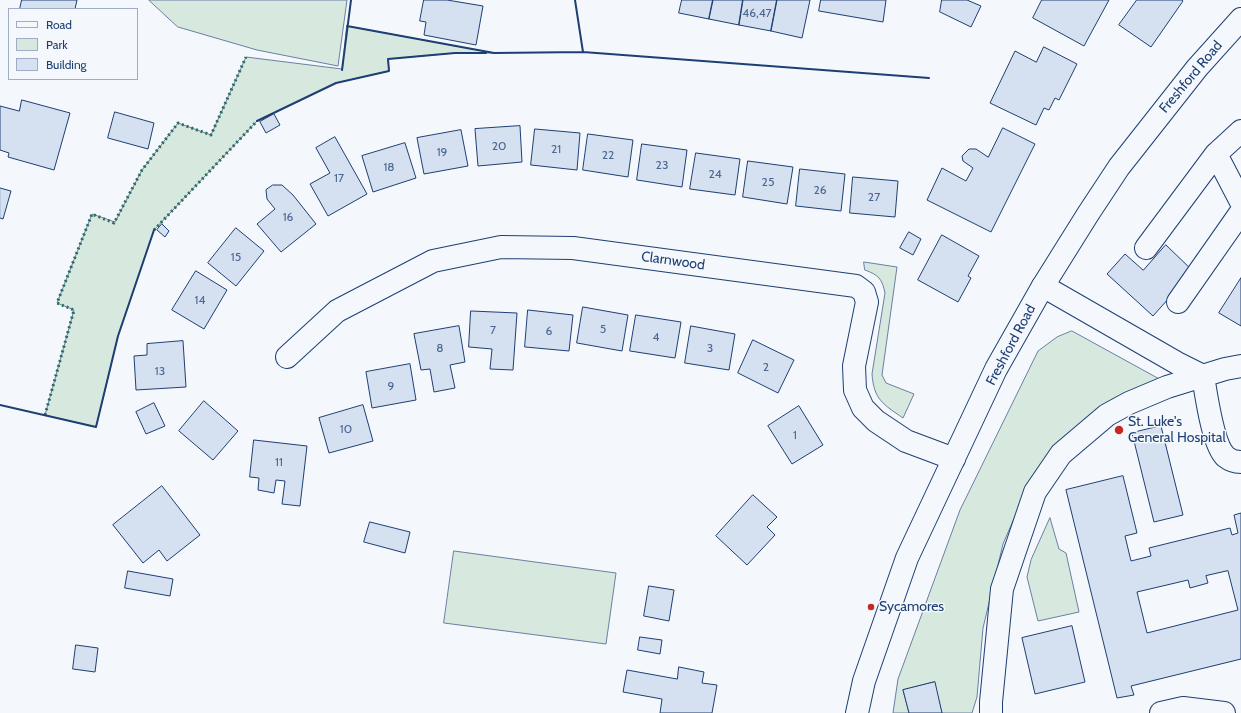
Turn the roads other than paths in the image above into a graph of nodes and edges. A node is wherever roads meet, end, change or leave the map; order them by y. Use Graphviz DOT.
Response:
graph roads {
  1 [pos="1241,20"];
  2 [pos="1241,131"];
  3 [pos="1216,154"];
  4 [pos="1241,202"];
  5 [pos="1241,212"];
  6 [pos="1146,248"];
  7 [pos="1043,286"];
  8 [pos="1178,302"];
  9 [pos="287,357"];
  10 [pos="1241,366"];
  11 [pos="1203,376"];
  12 [pos="954,459"];
  13 [pos="1241,462"];
  14 [pos="857,713"];
  15 [pos="991,713"];
  16 [pos="1161,713"];
  17 [pos="1224,713"];
  1 -- 7 [label="street, Freshford Road"];
  2 -- 3 [label="street"];
  3 -- 4 [label="street"];
  3 -- 6 [label="street"];
  5 -- 8 [label="street"];
  7 -- 11 [label="street"];
  7 -- 12 [label="street, Freshford Road"];
  9 -- 12 [label="street, Clarnwood"];
  10 -- 11 [label="street"];
  11 -- 13 [label="street"];
  11 -- 15 [label="street"];
  12 -- 14 [label="street, Freshford Road"];
  16 -- 17 [label="street"];
}
